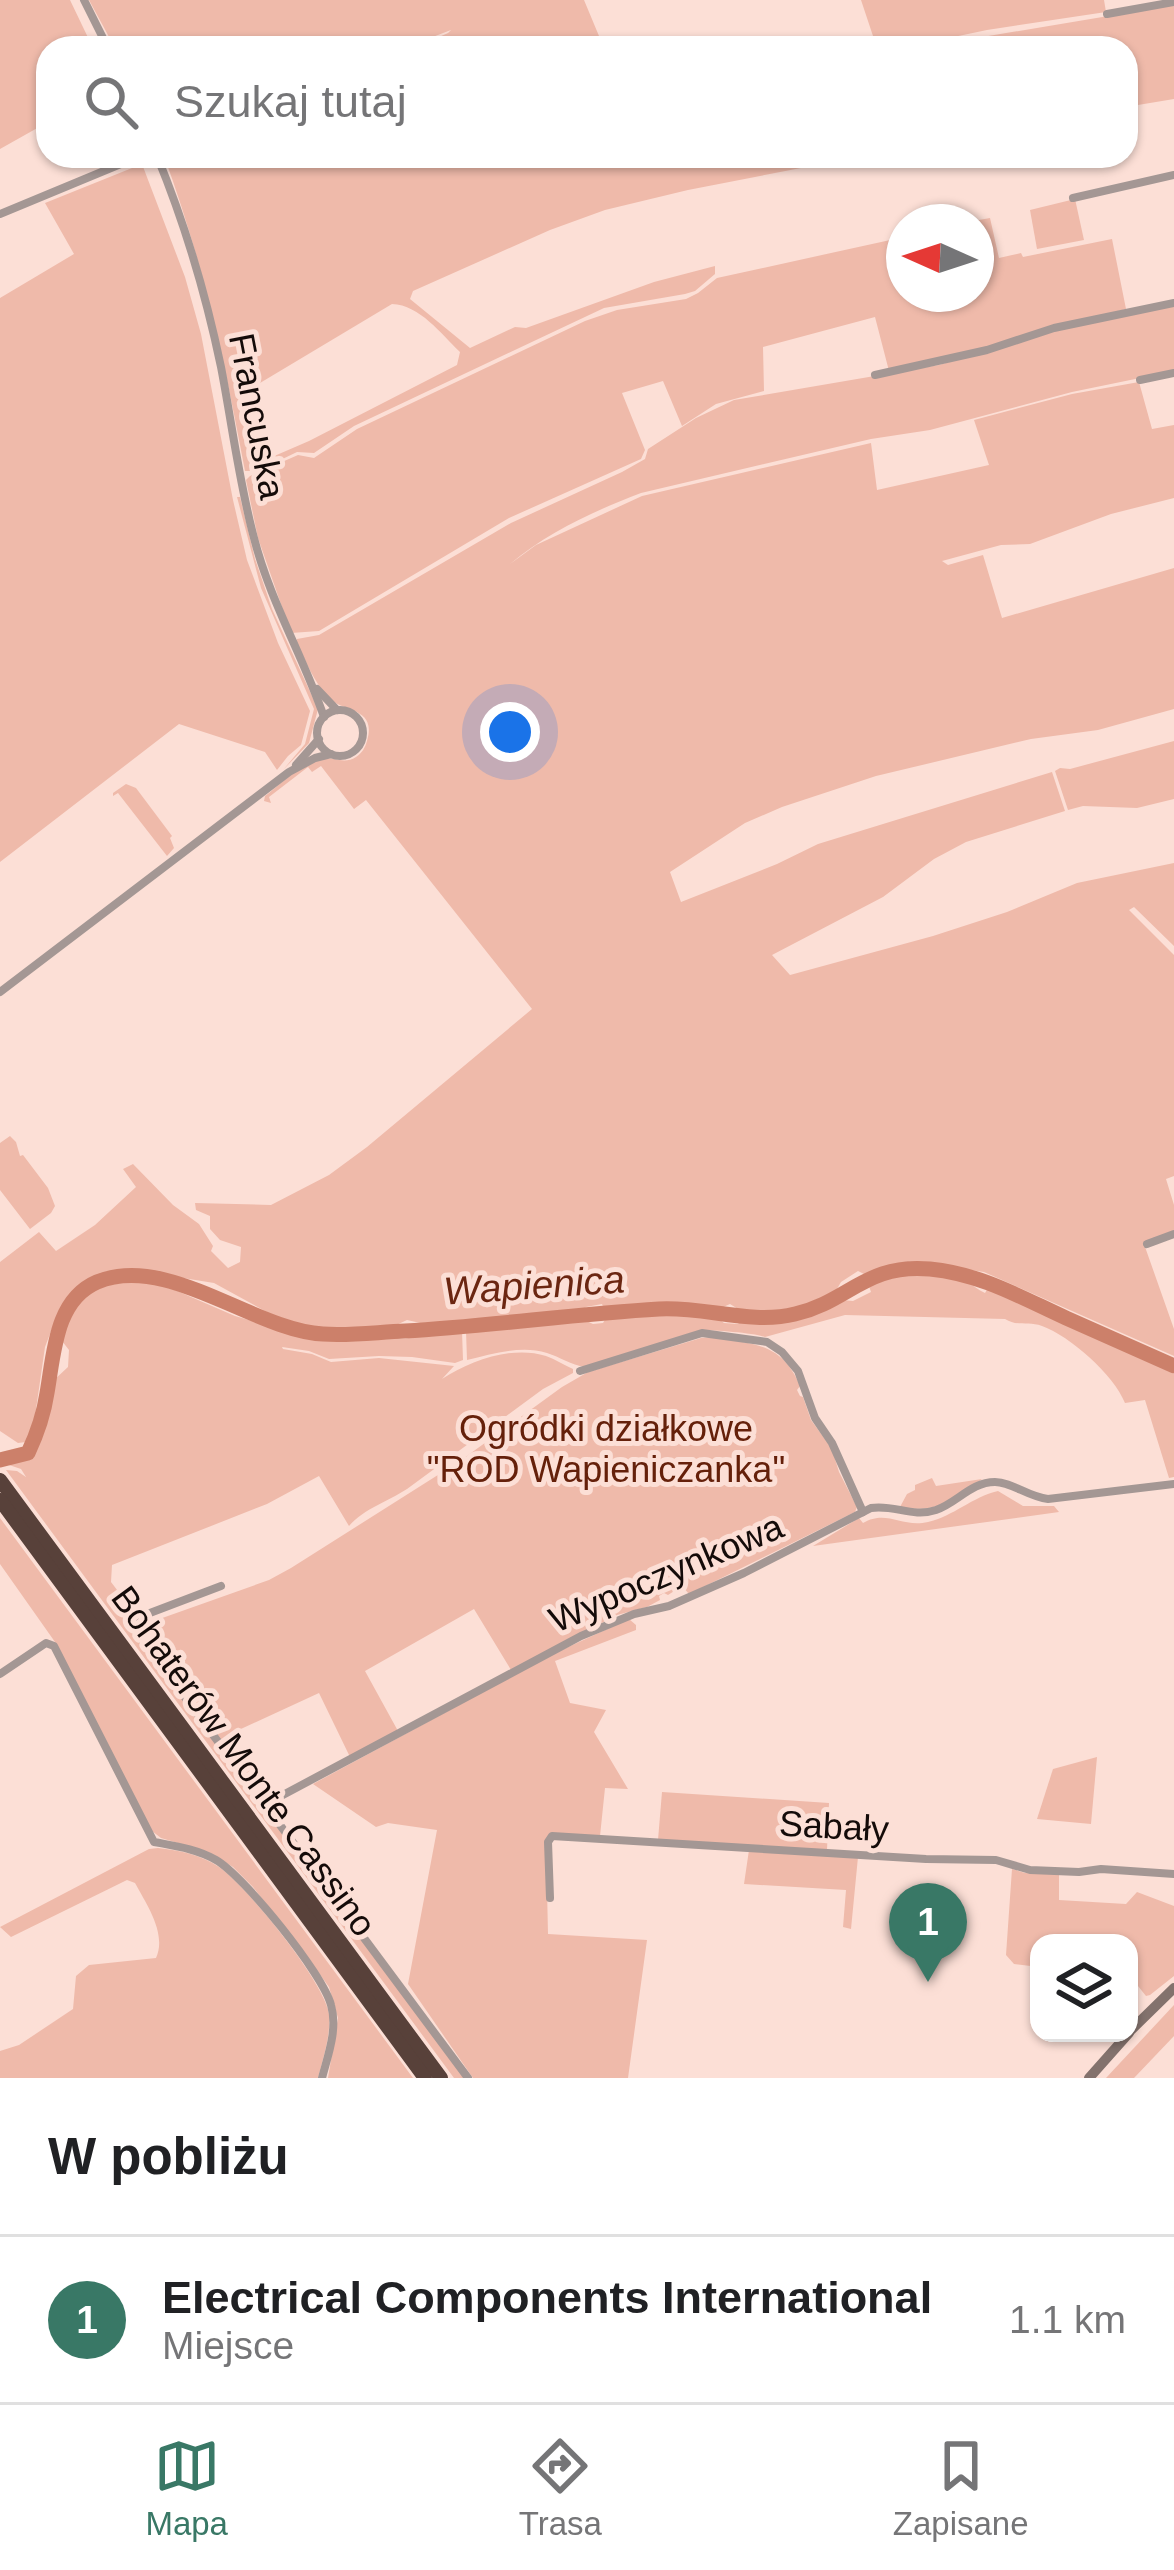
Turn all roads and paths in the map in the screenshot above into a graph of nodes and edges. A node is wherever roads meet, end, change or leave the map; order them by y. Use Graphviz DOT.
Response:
graph roads {
  1 [pos="84,0"];
  2 [pos="1174,2"];
  3 [pos="1108,14"];
  4 [pos="102,36"];
  5 [pos="111,168"];
  6 [pos="161,168"];
  7 [pos="1174,175"];
  8 [pos="1073,198"];
  9 [pos="0,214"];
  10 [pos="1174,303"];
  11 [pos="1174,373"];
  12 [pos="874,375"];
  13 [pos="1140,380"];
  14 [pos="312,683"];
  15 [pos="337,710"];
  16 [pos="324,717"];
  17 [pos="319,739"];
  18 [pos="331,754"];
  19 [pos="289,772"];
  20 [pos="0,992"];
  21 [pos="1174,1234"];
  22 [pos="1147,1244"];
  23 [pos="580,1371"];
  24 [pos="0,1480"];
  25 [pos="1174,1484"];
  26 [pos="0,1500"];
  27 [pos="863,1512"];
  28 [pos="221,1586"];
  29 [pos="0,1674"];
  30 [pos="266,1804"];
  31 [pos="1174,1874"];
  32 [pos="550,1898"];
  33 [pos="1174,1988"];
  34 [pos="1138,2024"];
  35 [pos="1121,2042"];
  36 [pos="322,2078"];
  37 [pos="425,2078"];
  38 [pos="441,2078"];
  39 [pos="468,2078"];
  40 [pos="1089,2078"];
  1 -- 4 [label="street"];
  2 -- 3 [label="street"];
  5 -- 9 [label="street"];
  6 -- 14 [label="street, Francuska"];
  7 -- 8 [label="street"];
  10 -- 12 [label="street"];
  11 -- 13 [label="street"];
  14 -- 15 [label="street, Francuska"];
  14 -- 16 [label="street, Francuska"];
  15 -- 16 [label="street"];
  15 -- 18 [label="street"];
  16 -- 17 [label="street"];
  17 -- 18 [label="street"];
  17 -- 19 [label="street"];
  18 -- 19 [label="street"];
  19 -- 20 [label="street"];
  21 -- 22 [label="street"];
  23 -- 27 [label="street"];
  24 -- 38 [label="highway, Bohaterów Monte Cassino"];
  25 -- 27 [label="street, Wypoczynkowa"];
  26 -- 37 [label="highway, Bohaterów Monte Cassino"];
  27 -- 30 [label="street, Wypoczynkowa"];
  28 -- 30 [label="street"];
  29 -- 36 [label="street"];
  30 -- 39 [label="street"];
  31 -- 32 [label="street, Sabały"];
  33 -- 34 [label="main road"];
  35 -- 40 [label="main road"];
}
